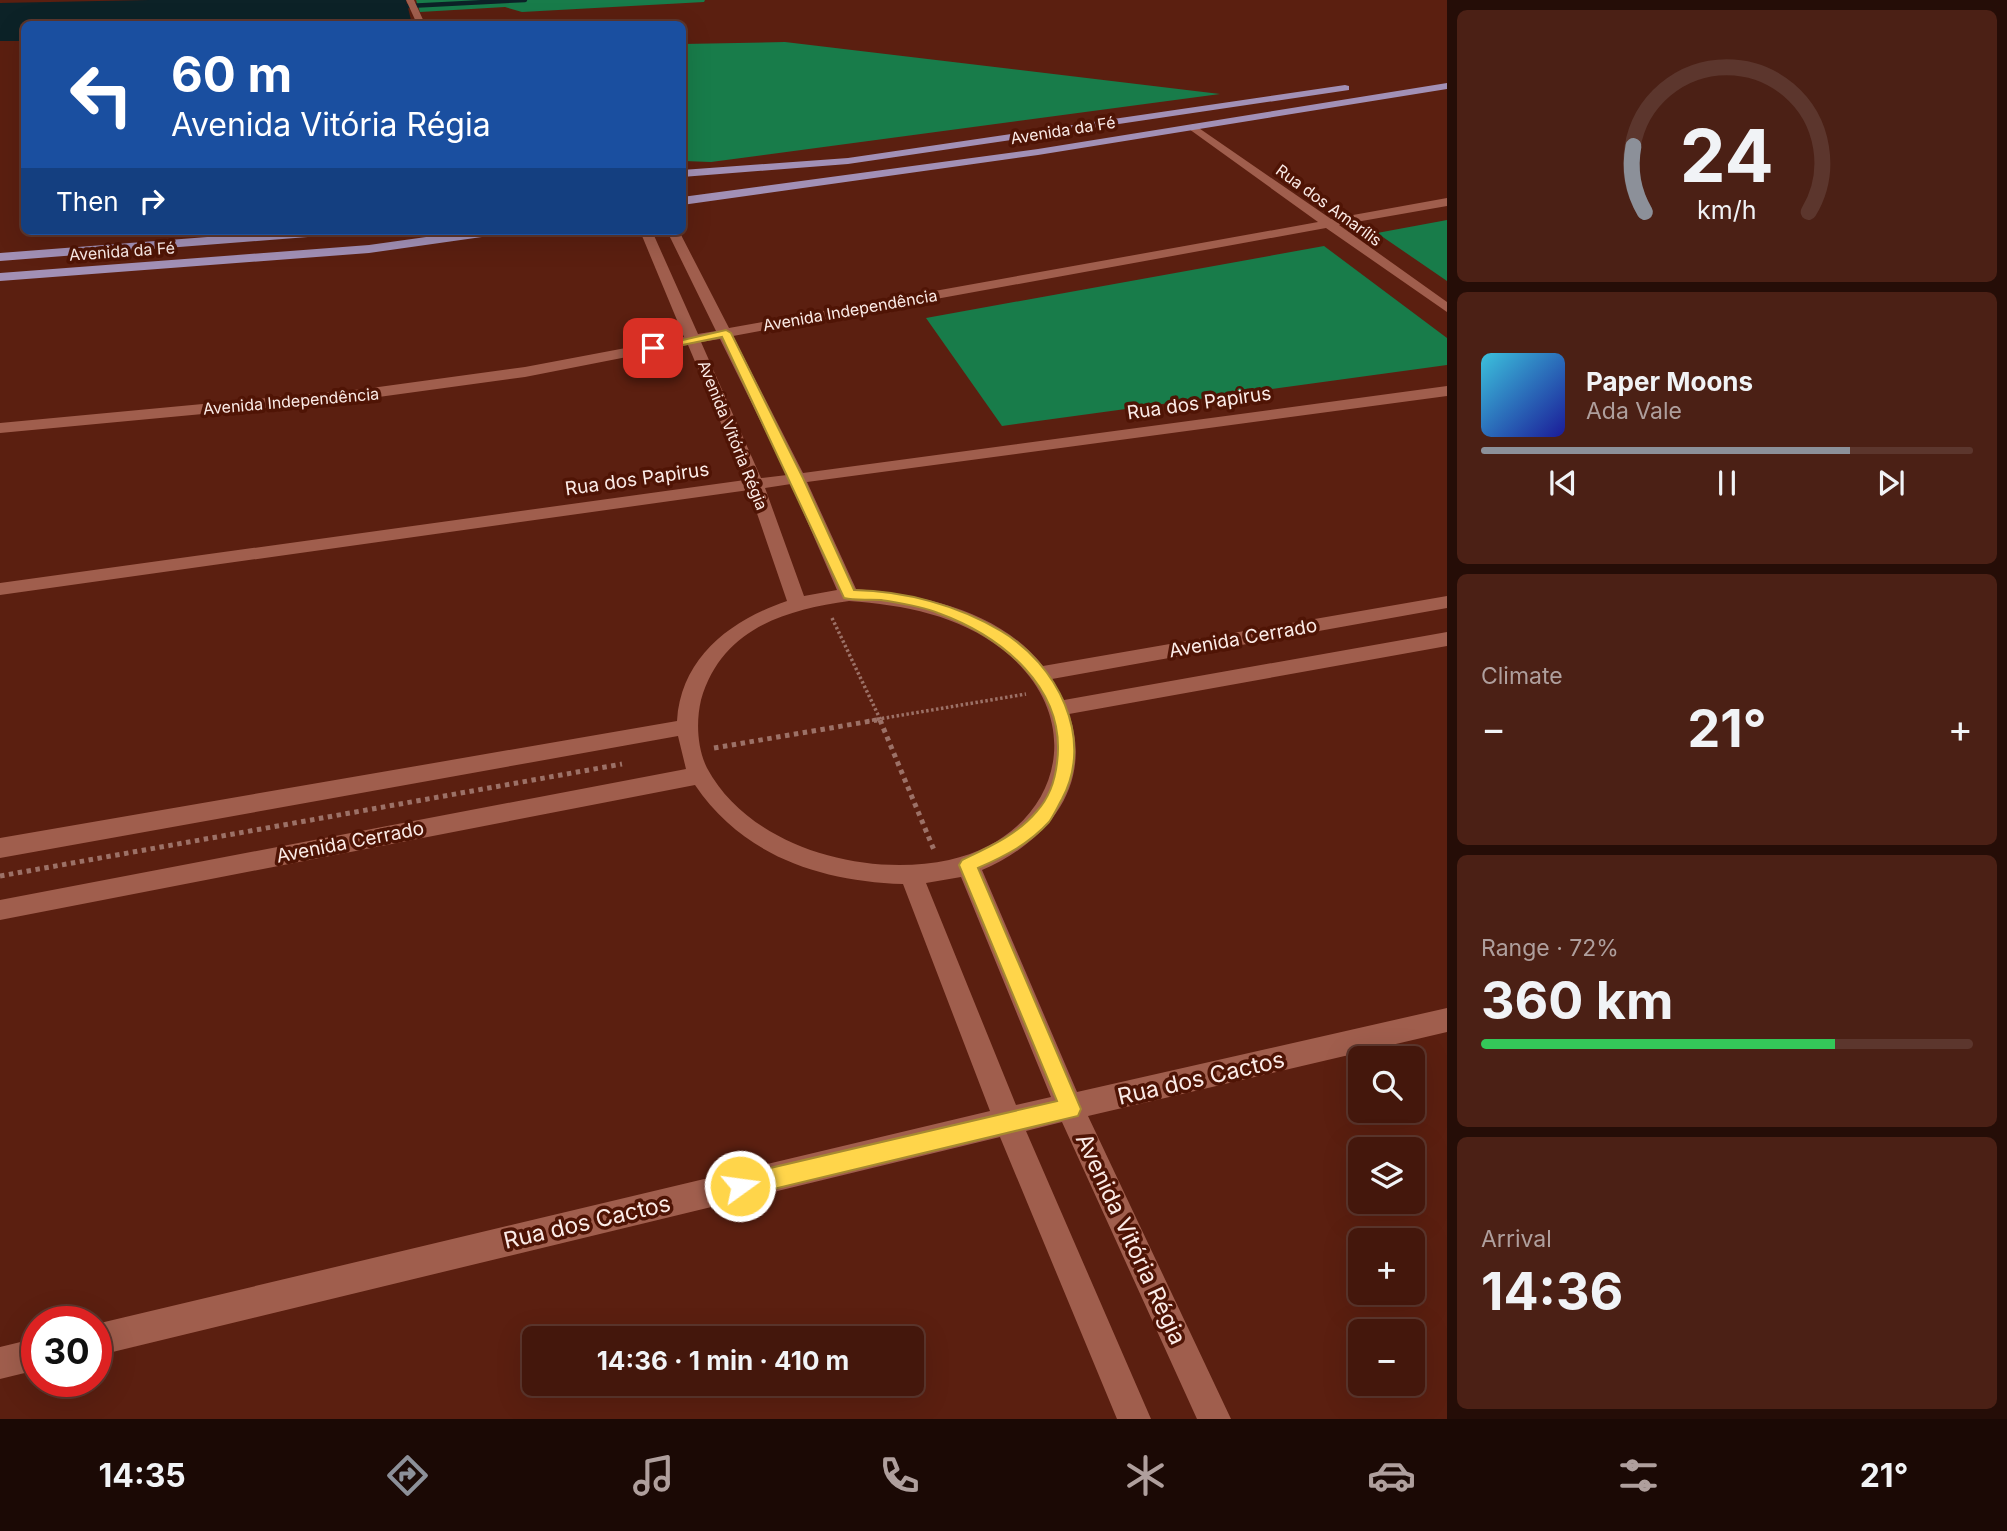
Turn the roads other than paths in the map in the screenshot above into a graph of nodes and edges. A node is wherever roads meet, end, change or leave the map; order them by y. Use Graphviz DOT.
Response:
graph roads {
  1 [pos="410,0"];
  2 [pos="420,21"];
  3 [pos="1447,86"];
  4 [pos="1351,87"];
  5 [pos="1193,127"];
  6 [pos="686,174"];
  7 [pos="686,200"];
  8 [pos="1447,202"];
  9 [pos="1328,223"];
  10 [pos="281,235"];
  11 [pos="466,235"];
  12 [pos="648,235"];
  13 [pos="675,235"];
  14 [pos="0,257"];
  15 [pos="0,277"];
  16 [pos="1447,308"];
  17 [pos="726,333"];
  18 [pos="695,340"];
  19 [pos="1447,391"];
  20 [pos="0,428"];
  21 [pos="797,478"];
  22 [pos="755,484"];
  23 [pos="0,589"];
  24 [pos="849,595"];
  25 [pos="1447,601"];
  26 [pos="797,603"];
  27 [pos="1447,639"];
  28 [pos="1050,691"];
  29 [pos="686,727"];
  30 [pos="700,775"];
  31 [pos="0,848"];
  32 [pos="955,868"];
  33 [pos="911,875"];
  34 [pos="0,910"];
  35 [pos="1447,1020"];
  36 [pos="1070,1109"];
  37 [pos="1008,1121"];
  38 [pos="112,1336"];
  39 [pos="21,1358"];
  40 [pos="0,1363"];
  41 [pos="1133,1419"];
  42 [pos="1214,1419"];
  1 -- 2 [label="street"];
  3 -- 5 [label="main road, Avenida da Fé"];
  4 -- 6 [label="main road, Avenida da Fé"];
  5 -- 7 [label="main road, Avenida da Fé"];
  5 -- 9 [label="street, Rua dos Amarílis"];
  8 -- 9 [label="street, Avenida Independência"];
  9 -- 16 [label="street, Rua dos Amarílis"];
  9 -- 17 [label="street, Avenida Independência"];
  10 -- 14 [label="main road, Avenida da Fé"];
  11 -- 15 [label="main road, Avenida da Fé"];
  12 -- 18 [label="street, Avenida Vitória Régia"];
  13 -- 17 [label="street, Avenida Vitória Régia"];
  17 -- 18 [label="street, Avenida Independência"];
  17 -- 21 [label="street, Avenida Vitória Régia"];
  18 -- 20 [label="street, Avenida Independência"];
  18 -- 22 [label="street, Avenida Vitória Régia"];
  19 -- 21 [label="street, Rua dos Papirus"];
  21 -- 22 [label="street, Rua dos Papirus"];
  21 -- 24 [label="street, Avenida Vitória Régia"];
  22 -- 23 [label="street, Rua dos Papirus"];
  22 -- 26 [label="street, Avenida Vitória Régia"];
  24 -- 26 [label="street"];
  24 -- 28 [label="street"];
  25 -- 28 [label="street, Avenida Cerrado"];
  26 -- 29 [label="street"];
  27 -- 28 [label="street, Avenida Cerrado"];
  28 -- 32 [label="street"];
  29 -- 30 [label="street"];
  29 -- 31 [label="street"];
  30 -- 33 [label="street"];
  30 -- 34 [label="street, Avenida Cerrado"];
  32 -- 33 [label="street"];
  32 -- 36 [label="street, Avenida Vitória Régia"];
  33 -- 37 [label="street"];
  35 -- 36 [label="street, Rua dos Cactos"];
  36 -- 37 [label="street, Rua dos Cactos"];
  36 -- 42 [label="street, Avenida Vitória Régia"];
  37 -- 38 [label="street, Rua dos Cactos"];
  37 -- 41 [label="street"];
  39 -- 40 [label="street"];
}
